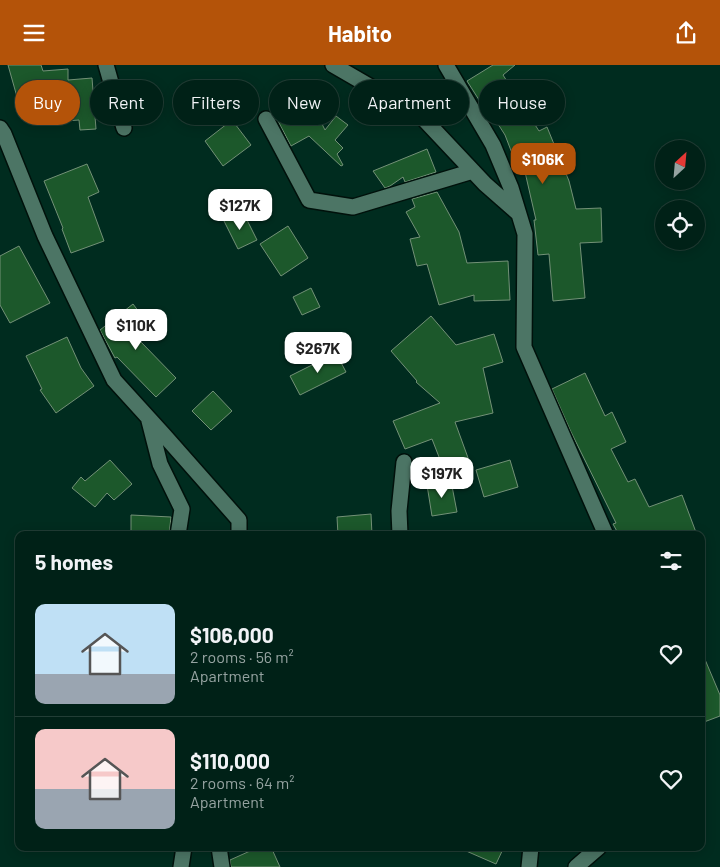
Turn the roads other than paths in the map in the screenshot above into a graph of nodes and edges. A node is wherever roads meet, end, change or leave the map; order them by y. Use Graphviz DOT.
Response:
graph roads {
  1 [pos="106,65"];
  2 [pos="334,65"];
  3 [pos="446,65"];
  4 [pos="266,119"];
  5 [pos="0,128"];
  6 [pos="124,128"];
  7 [pos="473,171"];
  8 [pos="518,213"];
  9 [pos="148,418"];
  10 [pos="404,462"];
  11 [pos="179,531"];
  12 [pos="239,531"];
  13 [pos="400,531"];
  14 [pos="604,531"];
  15 [pos="183,851"];
  16 [pos="220,851"];
  17 [pos="531,851"];
  18 [pos="594,851"];
  19 [pos="181,867"];
  20 [pos="222,867"];
  21 [pos="529,867"];
  22 [pos="576,867"];
  1 -- 6 [label="street"];
  2 -- 7 [label="street"];
  3 -- 8 [label="street"];
  4 -- 7 [label="street"];
  5 -- 9 [label="street"];
  7 -- 8 [label="street"];
  8 -- 14 [label="street"];
  9 -- 11 [label="street"];
  9 -- 12 [label="street"];
  10 -- 13 [label="street"];
  15 -- 19 [label="street"];
  16 -- 20 [label="street"];
  17 -- 21 [label="street"];
  18 -- 22 [label="street"];
}
